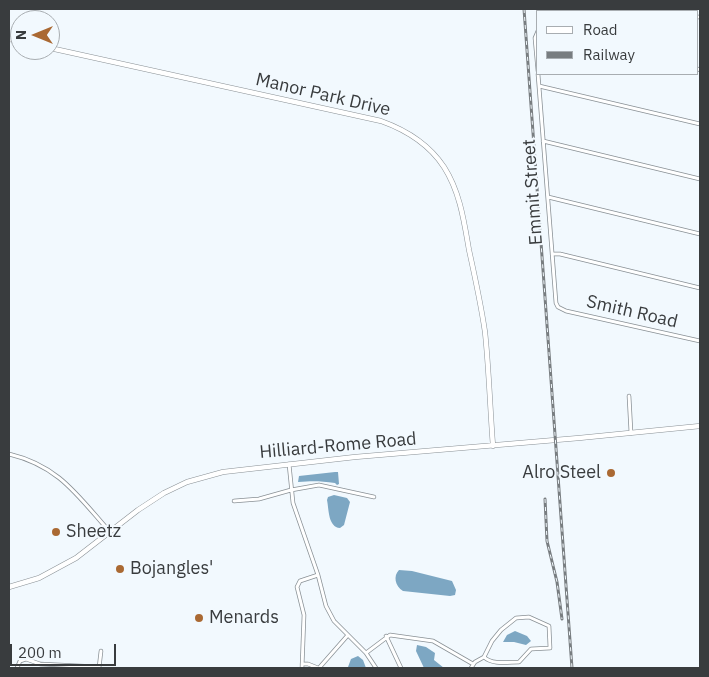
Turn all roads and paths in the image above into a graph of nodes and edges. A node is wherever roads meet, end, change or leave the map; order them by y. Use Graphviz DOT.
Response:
graph roads {
  1 [pos="536,34"];
  2 [pos="536,49"];
  3 [pos="60,50"];
  4 [pos="538,75"];
  5 [pos="539,86"];
  6 [pos="700,124"];
  7 [pos="543,142"];
  8 [pos="700,179"];
  9 [pos="548,197"];
  10 [pos="700,234"];
  11 [pos="552,254"];
  12 [pos="700,288"];
  13 [pos="558,307"];
  14 [pos="700,341"];
  15 [pos="629,396"];
  16 [pos="700,426"];
  17 [pos="631,434"];
  18 [pos="493,446"];
  19 [pos="9,454"];
  20 [pos="288,464"];
  21 [pos="291,490"];
  22 [pos="374,498"];
  23 [pos="234,501"];
  24 [pos="110,532"];
  25 [pos="318,575"];
  26 [pos="9,587"];
  27 [pos="348,635"];
  28 [pos="386,636"];
  29 [pos="101,651"];
  30 [pos="366,653"];
  31 [pos="484,657"];
  32 [pos="40,666"];
  33 [pos="302,666"];
  34 [pos="472,666"];
  35 [pos="17,668"];
  36 [pos="99,668"];
  37 [pos="318,668"];
  38 [pos="376,668"];
  39 [pos="401,668"];
  1 -- 2 [label="street, Emmit Street"];
  3 -- 18 [label="main road, Manor Park Drive"];
  4 -- 5 [label="street, Emmit Street"];
  5 -- 6 [label="street"];
  5 -- 7 [label="street, Emmit Street"];
  7 -- 8 [label="street"];
  7 -- 9 [label="street, Emmit Street"];
  9 -- 10 [label="street"];
  9 -- 11 [label="street, Emmit Street"];
  11 -- 12 [label="street"];
  11 -- 13 [label="street, Emmit Street"];
  13 -- 14 [label="street, Smith Road"];
  15 -- 17 [label="street"];
  16 -- 17 [label="main road, Hilliard-Rome Road"];
  17 -- 18 [label="main road, Hilliard-Rome Road"];
  18 -- 20 [label="main road, Hilliard-Rome Road"];
  19 -- 24 [label="street"];
  20 -- 21 [label="street"];
  20 -- 24 [label="main road, Hilliard-Rome Road"];
  21 -- 22 [label="street"];
  21 -- 23 [label="street"];
  21 -- 25 [label="street"];
  24 -- 26 [label="main road, Hilliard-Rome Road"];
  25 -- 27 [label="street"];
  25 -- 33 [label="street"];
  27 -- 30 [label="street"];
  27 -- 37 [label="street"];
  28 -- 30 [label="street"];
  28 -- 34 [label="street"];
  28 -- 39 [label="street"];
  29 -- 36 [label="street"];
  30 -- 38 [label="street"];
  31 -- 31 [label="street"];
  31 -- 34 [label="street"];
  32 -- 35 [label="street"];
  32 -- 36 [label="street"];
  33 -- 37 [label="street"];
}
